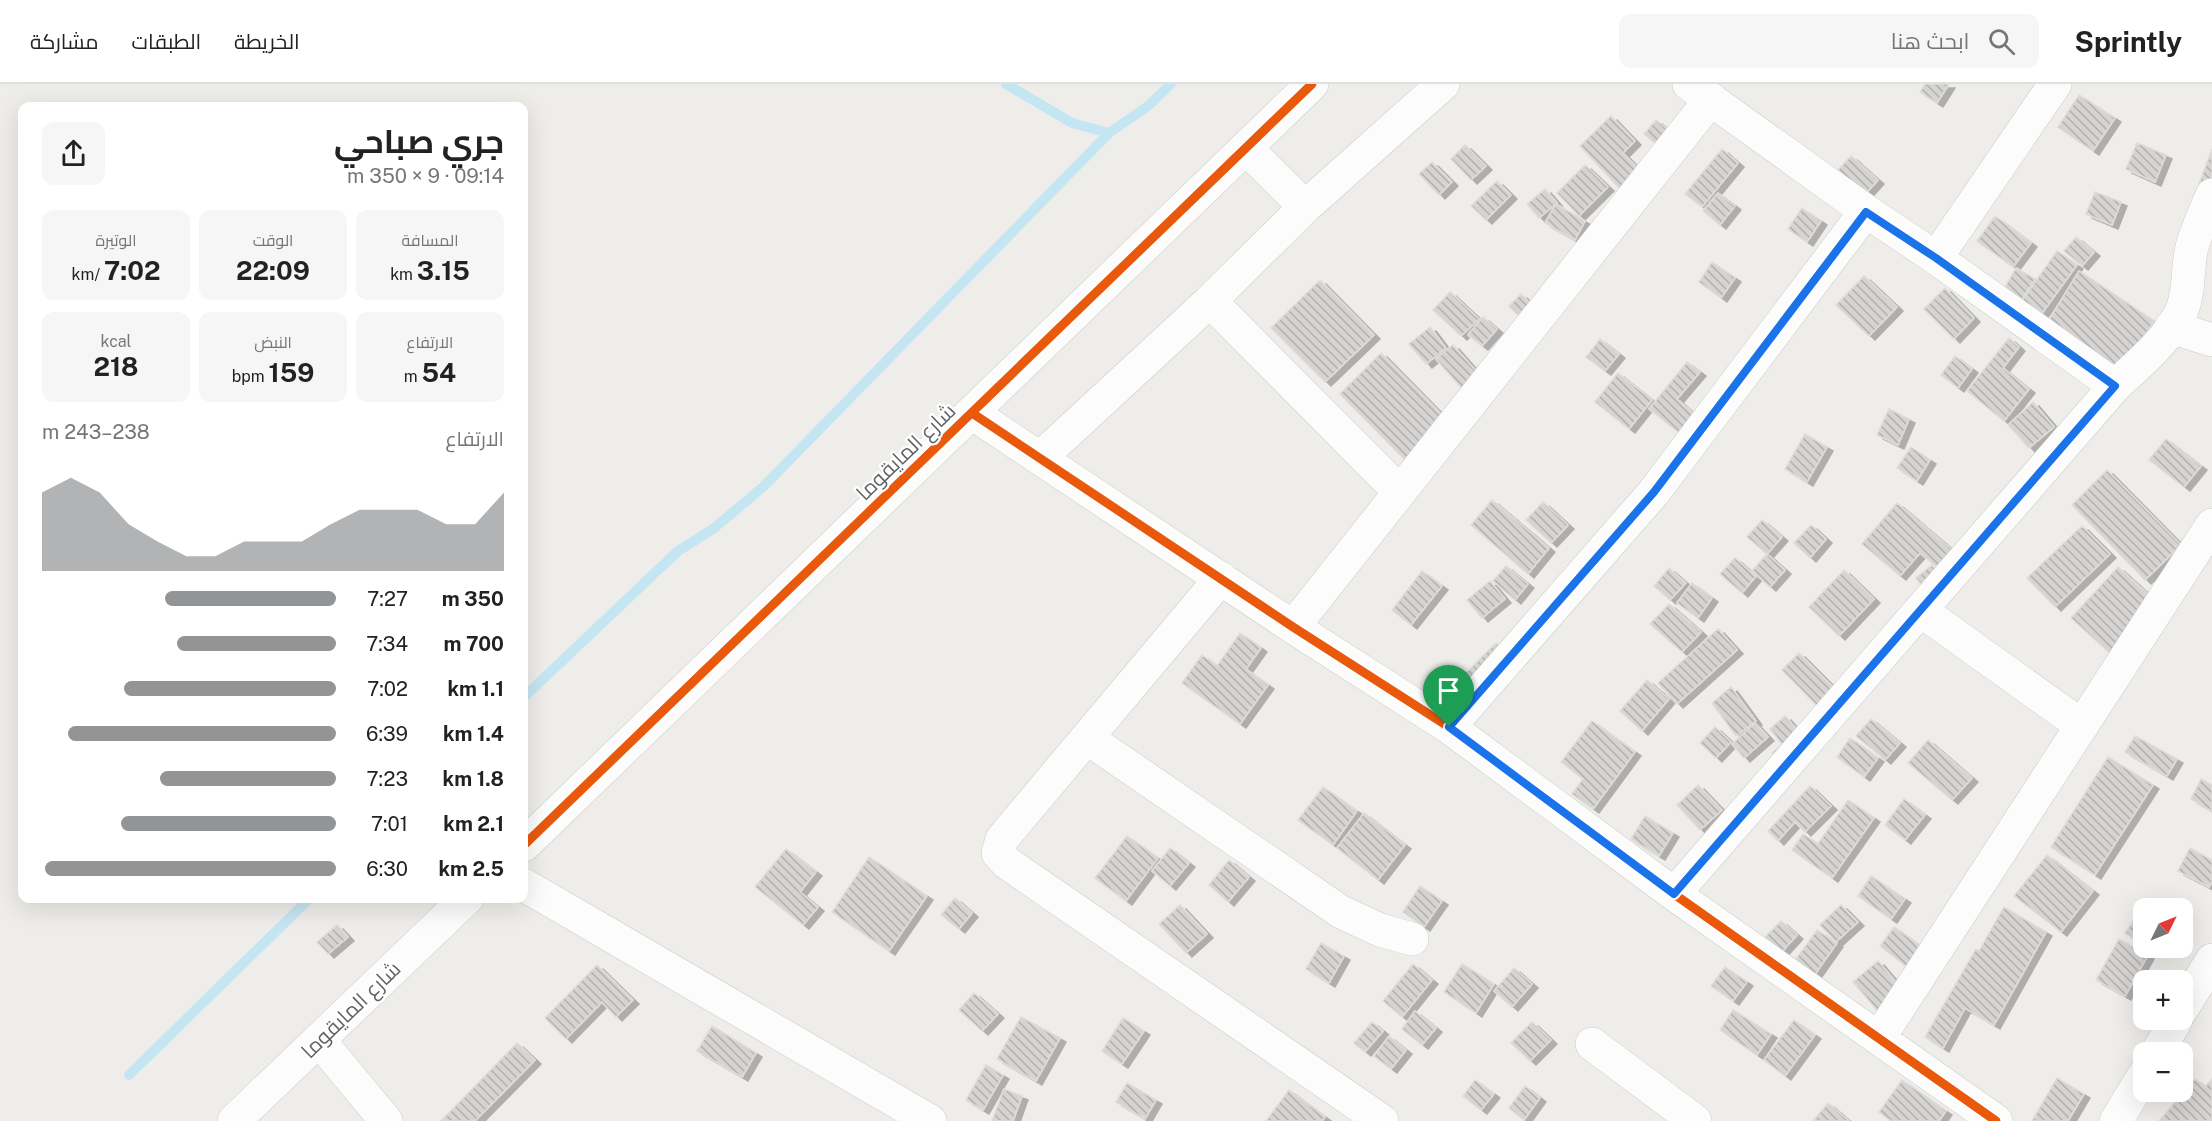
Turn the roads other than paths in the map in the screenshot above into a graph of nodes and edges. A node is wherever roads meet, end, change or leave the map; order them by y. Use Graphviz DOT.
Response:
graph roads {
  1 [pos="1312,84"];
  2 [pos="1443,84"];
  3 [pos="2055,84"];
  4 [pos="1700,92"];
  5 [pos="1246,148"];
  6 [pos="2212,195"];
  7 [pos="1305,207"];
  8 [pos="1866,212"];
  9 [pos="1936,258"];
  10 [pos="1210,301"];
  11 [pos="2171,327"];
  12 [pos="2212,340"];
  13 [pos="2115,386"];
  14 [pos="972,413"];
  15 [pos="1040,458"];
  16 [pos="1400,492"];
  17 [pos="2212,525"];
  18 [pos="1221,579"];
  19 [pos="1920,610"];
  20 [pos="1293,627"];
  21 [pos="2082,726"];
  22 [pos="1449,727"];
  23 [pos="1087,738"];
  24 [pos="528,841"];
  25 [pos="528,887"];
  26 [pos="1674,894"];
  27 [pos="462,903"];
  28 [pos="1412,939"];
  29 [pos="2212,960"];
  30 [pos="2193,992"];
  31 [pos="1879,1038"];
  32 [pos="319,1040"];
  33 [pos="1592,1044"];
  34 [pos="2133,1093"];
  35 [pos="234,1121"];
  36 [pos="386,1121"];
  37 [pos="930,1121"];
  38 [pos="1382,1121"];
  39 [pos="1695,1121"];
  40 [pos="1996,1121"];
  41 [pos="2116,1121"];
  1 -- 5 [label="street, شارع المايقوما"];
  2 -- 7 [label="street"];
  3 -- 9 [label="street"];
  4 -- 8 [label="street"];
  4 -- 16 [label="street"];
  5 -- 7 [label="street"];
  5 -- 14 [label="street, شارع المايقوما"];
  6 -- 11 [label="street"];
  7 -- 10 [label="street"];
  8 -- 9 [label="street"];
  8 -- 22 [label="street"];
  9 -- 13 [label="street"];
  10 -- 15 [label="street"];
  10 -- 16 [label="street"];
  11 -- 12 [label="street"];
  11 -- 13 [label="street"];
  13 -- 19 [label="street"];
  14 -- 15 [label="street"];
  14 -- 24 [label="street, شارع المايقوما"];
  15 -- 18 [label="street"];
  16 -- 20 [label="street"];
  17 -- 21 [label="street"];
  18 -- 20 [label="street"];
  18 -- 23 [label="street"];
  19 -- 21 [label="street"];
  19 -- 26 [label="street"];
  20 -- 22 [label="street"];
  21 -- 31 [label="street"];
  22 -- 26 [label="street"];
  23 -- 28 [label="street"];
  23 -- 38 [label="street"];
  25 -- 37 [label="street"];
  26 -- 31 [label="street"];
  27 -- 32 [label="street, شارع المايقوما"];
  29 -- 30 [label="street"];
  31 -- 40 [label="street"];
  32 -- 35 [label="street, شارع المايقوما"];
  32 -- 36 [label="street"];
  33 -- 39 [label="street"];
  34 -- 41 [label="street"];
}
